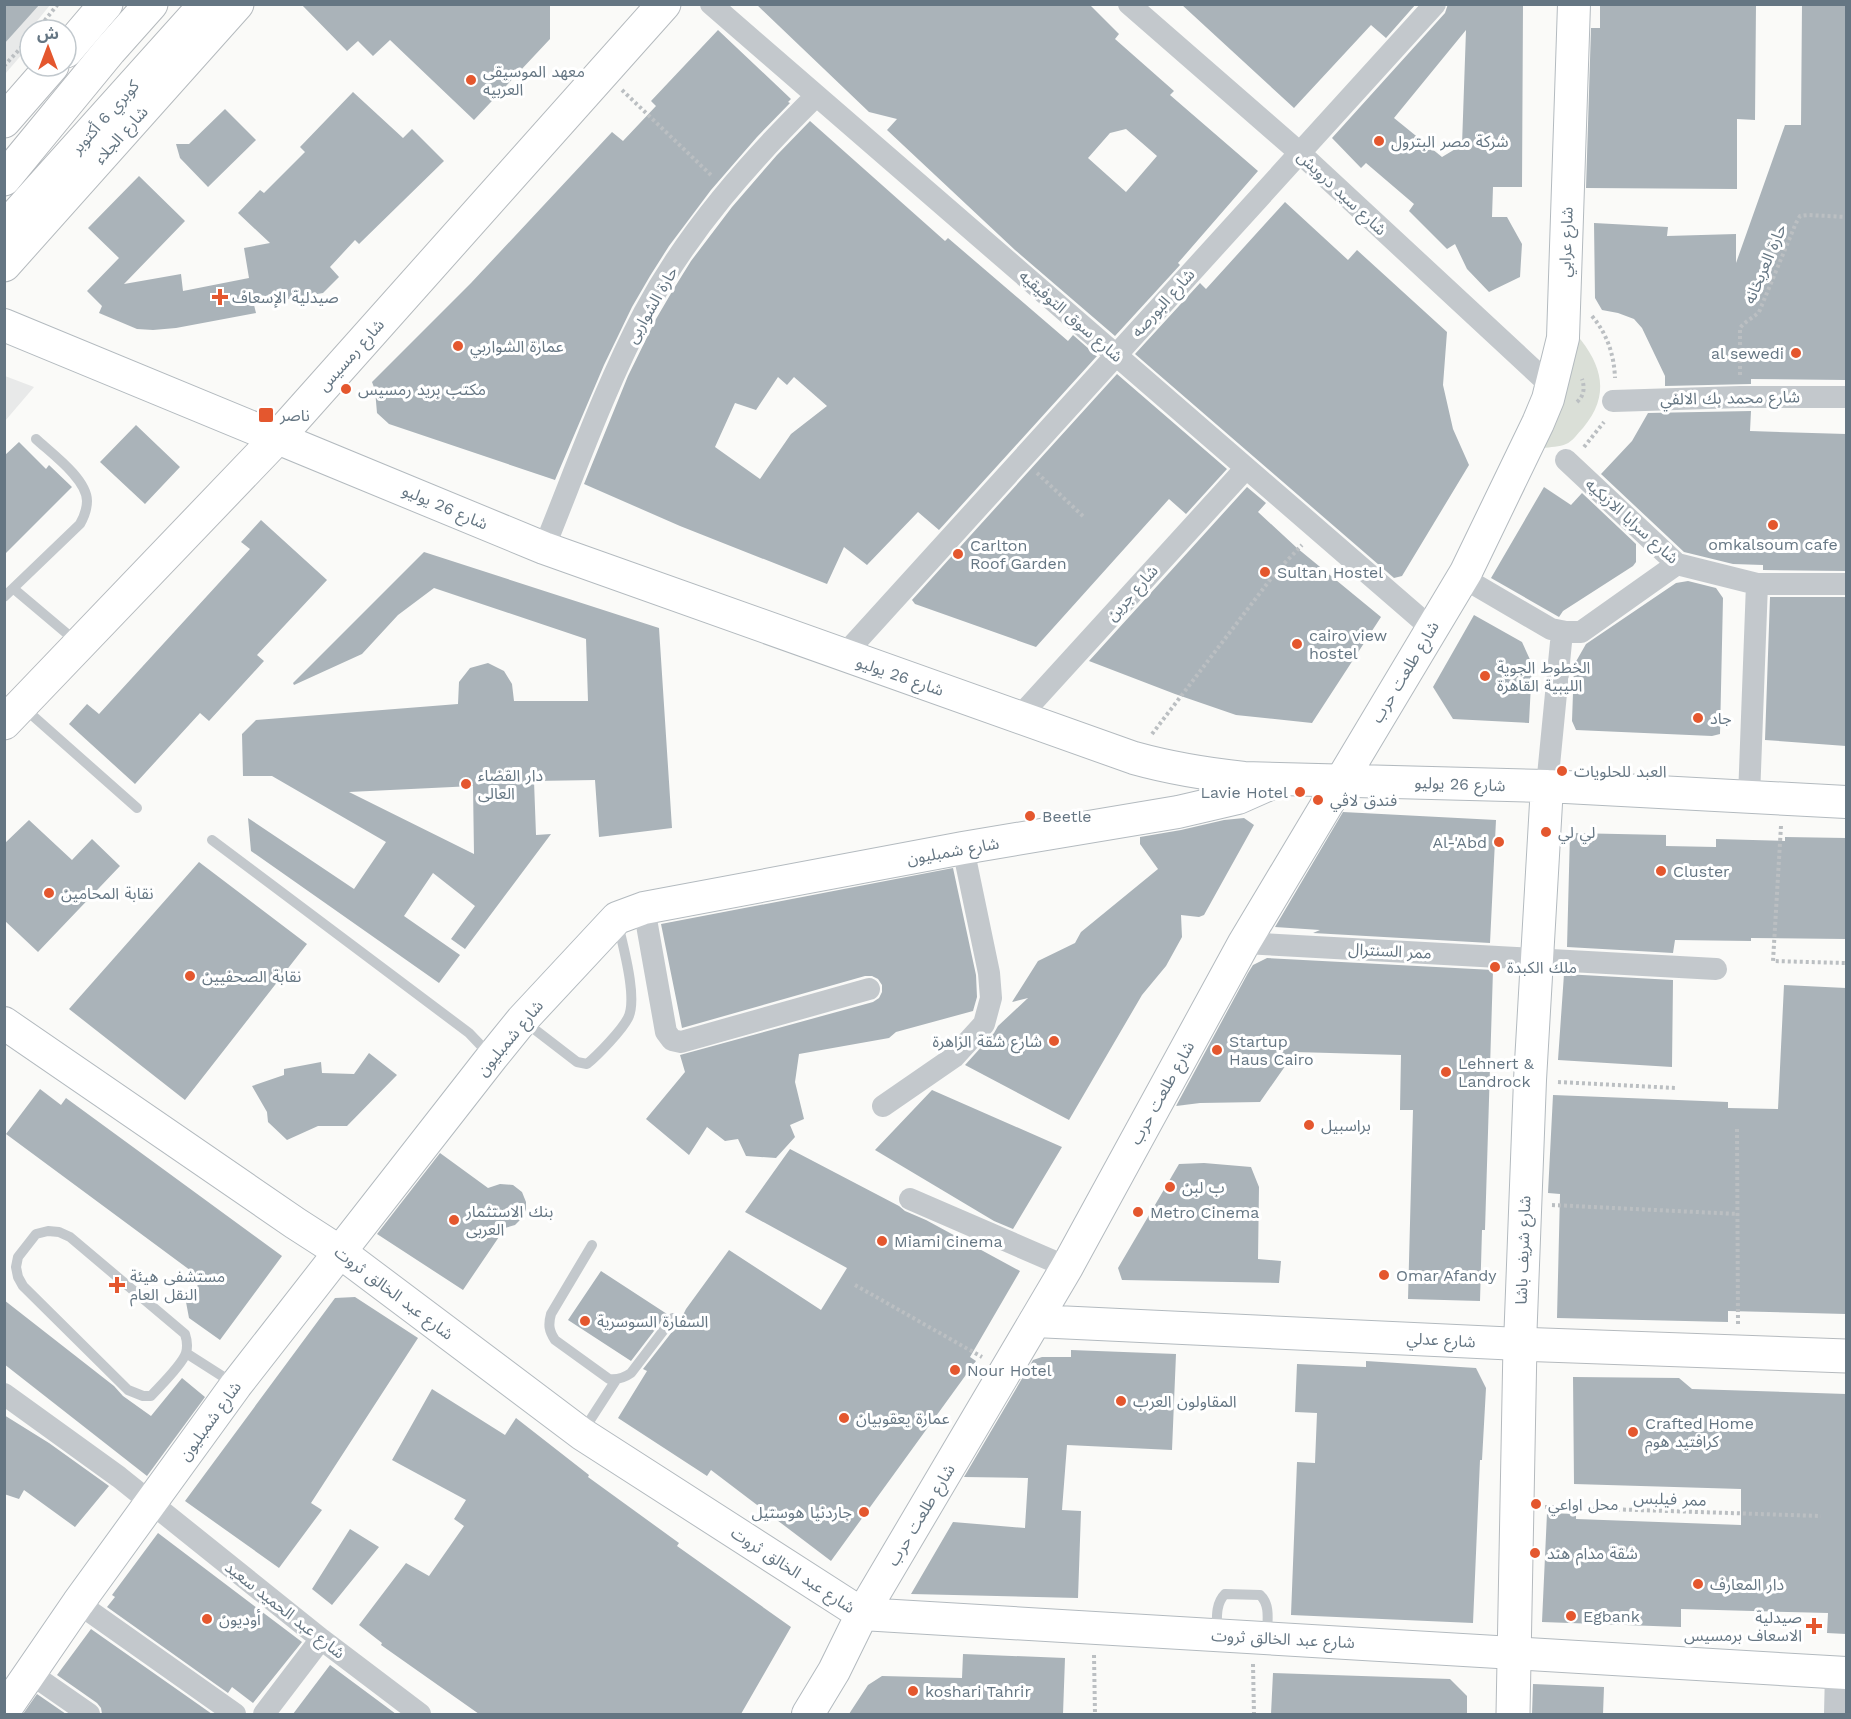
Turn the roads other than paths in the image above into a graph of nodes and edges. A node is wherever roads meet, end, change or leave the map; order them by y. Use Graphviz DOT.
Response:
graph roads {
  1 [pos="106,4"];
  2 [pos="151,4"];
  3 [pos="206,4"];
  4 [pos="237,4"];
  5 [pos="711,4"];
  6 [pos="1129,4"];
  7 [pos="1435,4"];
  8 [pos="1574,4"];
  9 [pos="659,6"];
  10 [pos="78,37"];
  11 [pos="110,50"];
  12 [pos="42,78"];
  13 [pos="816,96"];
  14 [pos="4,121"];
  15 [pos="4,148"];
  16 [pos="1299,153"];
  17 [pos="4,179"];
  18 [pos="4,229"];
  19 [pos="4,265"];
  20 [pos="4,324"];
  21 [pos="1116,355"];
  22 [pos="1551,386"];
  23 [pos="1846,397"];
  24 [pos="1613,400"];
  25 [pos="278,437"];
  26 [pos="36,439"];
  27 [pos="1566,460"];
  28 [pos="1246,468"];
  29 [pos="1515,470"];
  30 [pos="544,548"];
  31 [pos="1677,564"];
  32 [pos="1462,577"];
  33 [pos="1757,584"];
  34 [pos="1846,584"];
  35 [pos="14,589"];
  36 [pos="4,597"];
  37 [pos="1431,628"];
  38 [pos="1562,632"];
  39 [pos="80,645"];
  40 [pos="843,656"];
  41 [pos="13,714"];
  42 [pos="1019,717"];
  43 [pos="1281,779"];
  44 [pos="1341,780"];
  45 [pos="1547,786"];
  46 [pos="1749,797"];
  47 [pos="1846,802"];
  48 [pos="137,808"];
  49 [pos="212,840"];
  50 [pos="963,848"];
  51 [pos="631,913"];
  52 [pos="1244,943"];
  53 [pos="1536,958"];
  54 [pos="1716,969"];
  55 [pos="869,989"];
  56 [pos="522,1020"];
  57 [pos="4,1023"];
  58 [pos="492,1057"];
  59 [pos="883,1106"];
  60 [pos="910,1199"];
  61 [pos="592,1245"];
  62 [pos="340,1252"];
  63 [pos="1067,1268"];
  64 [pos="673,1318"];
  65 [pos="1035,1321"];
  66 [pos="1520,1344"];
  67 [pos="186,1353"];
  68 [pos="1846,1356"];
  69 [pos="616,1380"];
  70 [pos="236,1385"];
  71 [pos="4,1394"];
  72 [pos="582,1434"];
  73 [pos="152,1503"];
  74 [pos="78,1603"];
  75 [pos="862,1614"];
  76 [pos="1217,1636"];
  77 [pos="1260,1638"];
  78 [pos="321,1639"];
  79 [pos="1515,1653"];
  80 [pos="30,1673"];
  81 [pos="1841,1673"];
  82 [pos="4,1711"];
  83 [pos="88,1714"];
  84 [pos="235,1714"];
  85 [pos="264,1714"];
  86 [pos="420,1714"];
  87 [pos="808,1714"];
  88 [pos="1513,1714"];
  89 [pos="1835,1714"];
  1 -- 10 [label="main road"];
  2 -- 11 [label="main road"];
  3 -- 18 [label="main road, كوبري 6 أكتوبر"];
  4 -- 19 [label="main road, شارع الجلاء"];
  5 -- 13 [label="street, شارع سوق التوفيقيه"];
  6 -- 16 [label="street, شارع سيد درويش"];
  7 -- 16 [label="street, شارع البورصه"];
  8 -- 22 [label="street, شارع عرابي"];
  9 -- 25 [label="main road, شارع رمسيس"];
  11 -- 15 [label="main road"];
  11 -- 17 [label="main road"];
  12 -- 14 [label="main road"];
  13 -- 21 [label="street, شارع سوق التوفيقيه"];
  13 -- 30 [label="street, حارة الشواربى"];
  16 -- 21 [label="street, شارع البورصه"];
  16 -- 22 [label="street, شارع سيد درويش"];
  20 -- 25 [label="street, شارع 26 يوليو"];
  21 -- 28 [label="street, شارع سوق التوفيقيه"];
  21 -- 40 [label="street, شارع البورصه"];
  22 -- 29 [label="street, شارع عرابي"];
  23 -- 24 [label="street, شارع محمد بك الالفي"];
  25 -- 30 [label="street, شارع 26 يوليو"];
  25 -- 39 [label="main road, شارع رمسيس"];
  26 -- 35 [label="lane"];
  27 -- 31 [label="street, شارع سرايا الازبكيه"];
  28 -- 37 [label="street, شارع سوق التوفيقيه"];
  28 -- 42 [label="street, شارع جرين"];
  29 -- 32 [label="street, شارع طلعت حرب"];
  30 -- 40 [label="street, شارع 26 يوليو"];
  31 -- 33 [label="street, شارع سرايا الازبكيه"];
  31 -- 38 [label="street"];
  32 -- 37 [label="street, شارع طلعت حرب"];
  32 -- 38 [label="street"];
  33 -- 34 [label="street, شارع سرايا الازبكيه"];
  33 -- 46 [label="street"];
  35 -- 36 [label="lane"];
  35 -- 39 [label="lane"];
  37 -- 44 [label="street, شارع طلعت حرب"];
  38 -- 45 [label="street"];
  39 -- 41 [label="main road, شارع رمسيس"];
  40 -- 42 [label="street, شارع 26 يوليو"];
  41 -- 48 [label="lane"];
  42 -- 43 [label="street, شارع 26 يوليو"];
  43 -- 44 [label="street, شارع 26 يوليو"];
  43 -- 50 [label="street, شارع شمبليون"];
  44 -- 45 [label="street, شارع 26 يوليو"];
  44 -- 52 [label="street, شارع طلعت حرب"];
  45 -- 46 [label="street, شارع 26 يوليو"];
  45 -- 53 [label="street, شارع شريف باشا"];
  46 -- 47 [label="street, شارع 26 يوليو"];
  49 -- 58 [label="lane"];
  50 -- 51 [label="street, شارع شمبليون"];
  50 -- 59 [label="street"];
  51 -- 55 [label="street"];
  51 -- 56 [label="street, شارع شمبليون"];
  51 -- 56 [label="lane"];
  52 -- 53 [label="street, ممر السنترال"];
  52 -- 63 [label="street, شارع طلعت حرب"];
  53 -- 54 [label="street, ممر السنترال"];
  53 -- 66 [label="street, شارع شريف باشا"];
  56 -- 58 [label="street, شارع شمبليون"];
  57 -- 62 [label="street, شارع عبد الخالق ثروت"];
  58 -- 62 [label="street, شارع شمبليون"];
  60 -- 63 [label="street"];
  61 -- 69 [label="lane"];
  62 -- 70 [label="street, شارع شمبليون"];
  62 -- 72 [label="street, شارع عبد الخالق ثروت"];
  63 -- 65 [label="street, شارع طلعت حرب"];
  64 -- 69 [label="lane"];
  65 -- 66 [label="street, شارع عدلي"];
  65 -- 75 [label="street, شارع طلعت حرب"];
  66 -- 68 [label="main road, شارع عدلي"];
  66 -- 79 [label="main road, شارع شريف باشا"];
  67 -- 67 [label="lane"];
  67 -- 70 [label="lane"];
  69 -- 72 [label="lane"];
  70 -- 73 [label="street, شارع شمبليون"];
  71 -- 73 [label="street, شارع عبد الحميد سعيد"];
  72 -- 75 [label="street, شارع عبد الخالق ثروت"];
  73 -- 74 [label="street, شارع شمبليون"];
  73 -- 78 [label="street, شارع عبد الحميد سعيد"];
  74 -- 80 [label="street, شارع شمبليون"];
  74 -- 84 [label="street"];
  75 -- 76 [label="street, شارع عبد الخالق ثروت"];
  75 -- 87 [label="street, شارع طلعت حرب"];
  76 -- 77 [label="street, شارع عبد الخالق ثروت"];
  76 -- 77 [label="lane"];
  77 -- 79 [label="street, شارع عبد الخالق ثروت"];
  78 -- 85 [label="street"];
  78 -- 86 [label="street, شارع عبد الحميد سعيد"];
  79 -- 81 [label="street, شارع عبد الخالق ثروت"];
  79 -- 88 [label="main road, شارع شريف باشا"];
  80 -- 82 [label="street, شارع شمبليون"];
  80 -- 83 [label="street"];
  81 -- 89 [label="street"];
}
